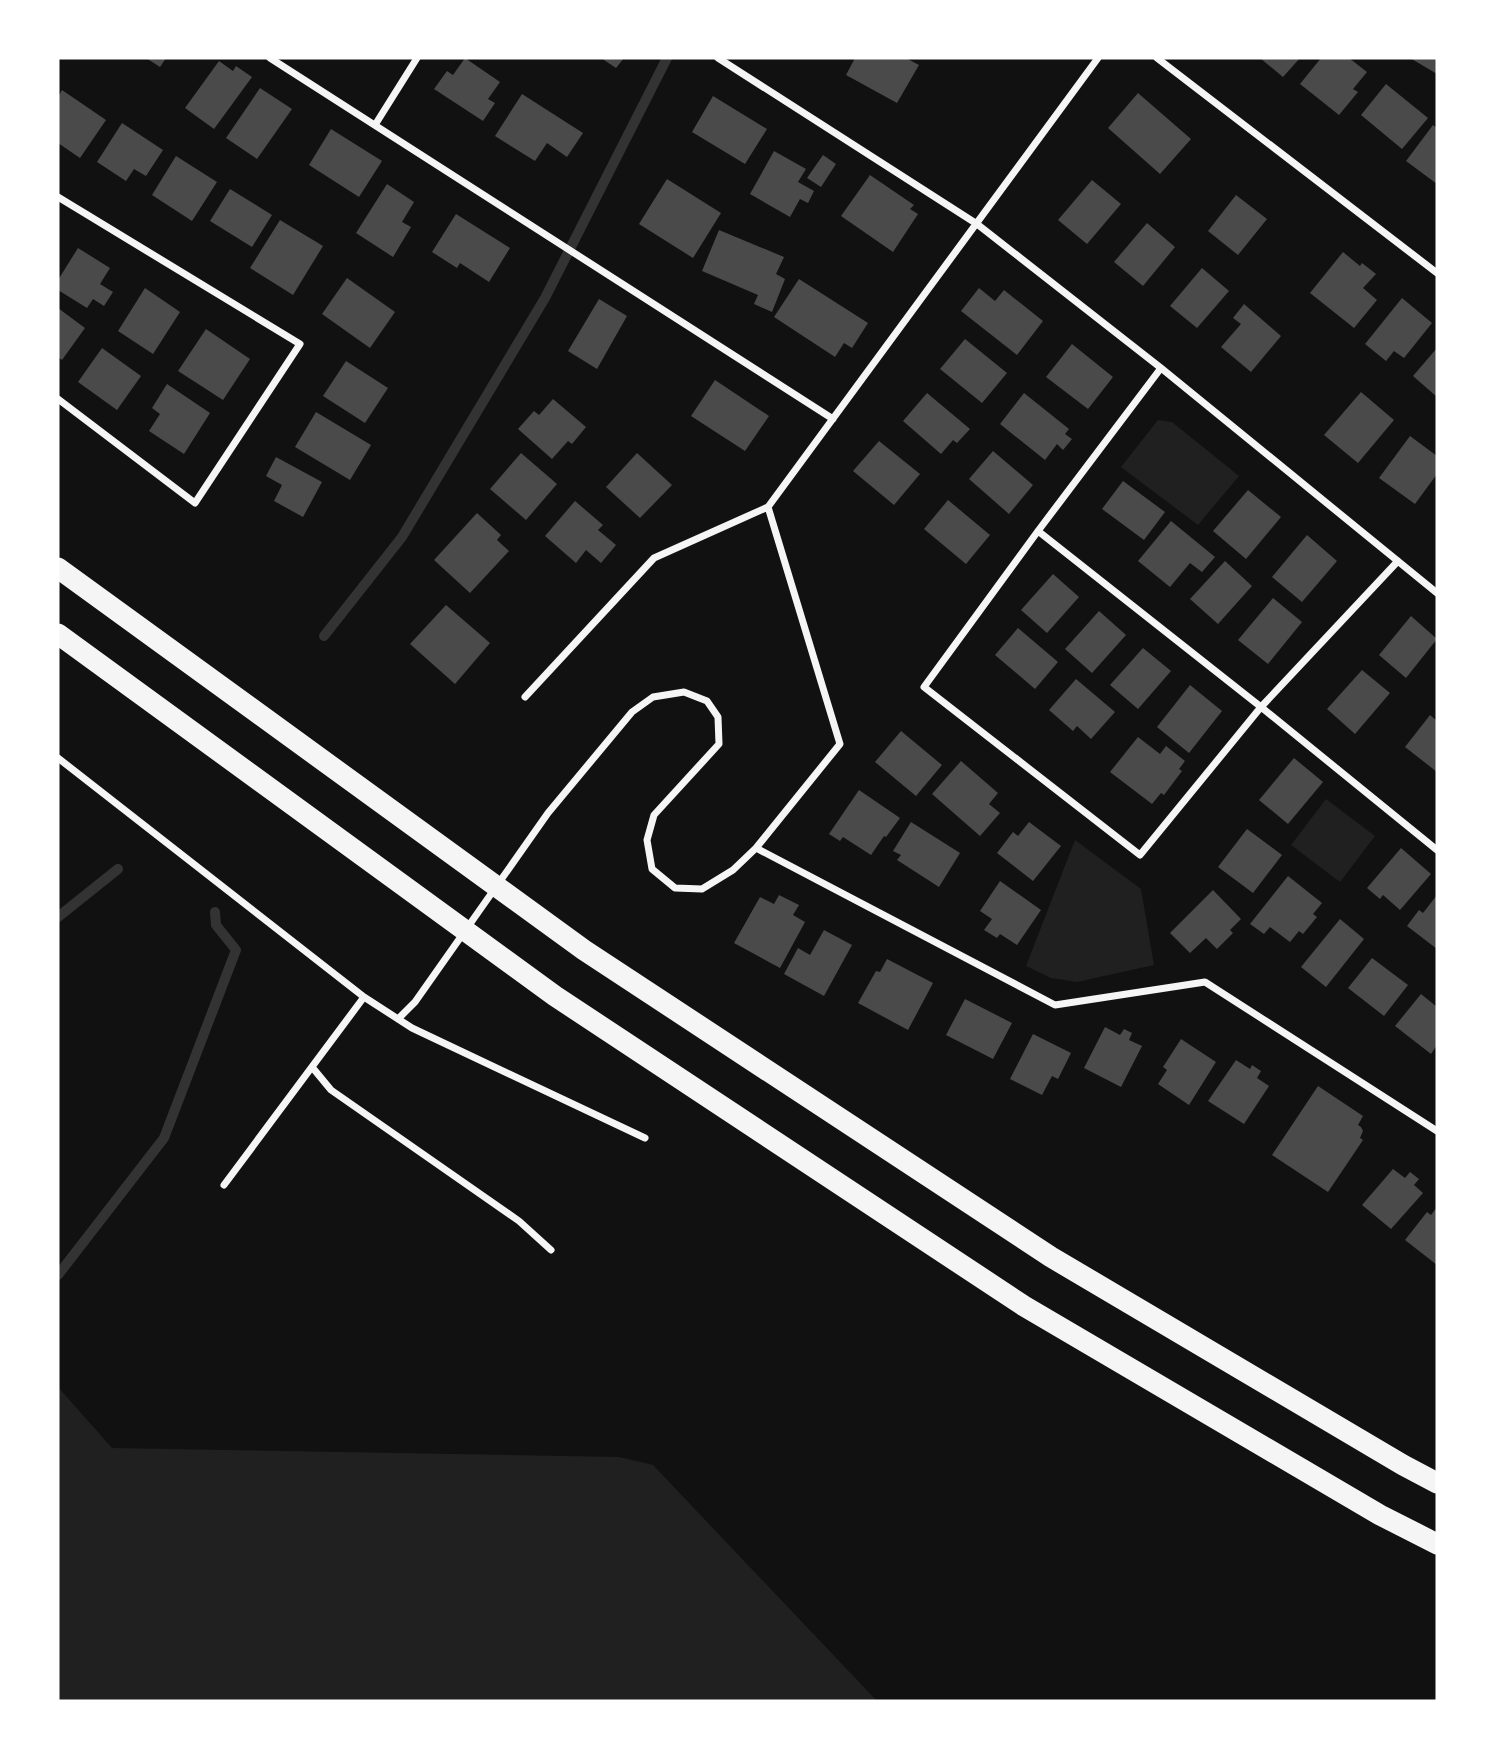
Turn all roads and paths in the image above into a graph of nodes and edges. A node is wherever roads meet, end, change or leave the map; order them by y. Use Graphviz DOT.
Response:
graph roads {
  1 [pos="270,58"];
  2 [pos="417,58"];
  3 [pos="718,58"];
  4 [pos="1098,58"];
  5 [pos="1157,58"];
  6 [pos="375,124"];
  7 [pos="58,197"];
  8 [pos="977,224"];
  9 [pos="1437,273"];
  10 [pos="1161,368"];
  11 [pos="58,399"];
  12 [pos="833,419"];
  13 [pos="768,508"];
  14 [pos="1038,531"];
  15 [pos="1398,561"];
  16 [pos="58,568"];
  17 [pos="1437,593"];
  18 [pos="58,634"];
  19 [pos="525,697"];
  20 [pos="1261,707"];
  21 [pos="58,758"];
  22 [pos="756,848"];
  23 [pos="1437,850"];
  24 [pos="364,998"];
  25 [pos="398,1020"];
  26 [pos="312,1067"];
  27 [pos="1437,1131"];
  28 [pos="645,1138"];
  29 [pos="224,1185"];
  30 [pos="551,1250"];
  31 [pos="1437,1482"];
  32 [pos="1437,1544"];
  1 -- 6 [label="street"];
  2 -- 6 [label="street"];
  3 -- 8 [label="street"];
  4 -- 8 [label="street"];
  5 -- 9 [label="street"];
  6 -- 12 [label="street"];
  7 -- 11 [label="street"];
  8 -- 10 [label="street"];
  8 -- 12 [label="street"];
  10 -- 14 [label="street"];
  10 -- 15 [label="street"];
  12 -- 13 [label="street"];
  13 -- 19 [label="street"];
  13 -- 22 [label="street"];
  14 -- 20 [label="street"];
  14 -- 20 [label="street"];
  15 -- 17 [label="street"];
  15 -- 20 [label="street"];
  16 -- 31 [label="highway"];
  18 -- 32 [label="highway"];
  20 -- 23 [label="street"];
  21 -- 24 [label="street"];
  22 -- 25 [label="street"];
  22 -- 27 [label="street"];
  24 -- 25 [label="street"];
  24 -- 26 [label="street"];
  25 -- 28 [label="street"];
  26 -- 29 [label="street"];
  26 -- 30 [label="street"];
}
